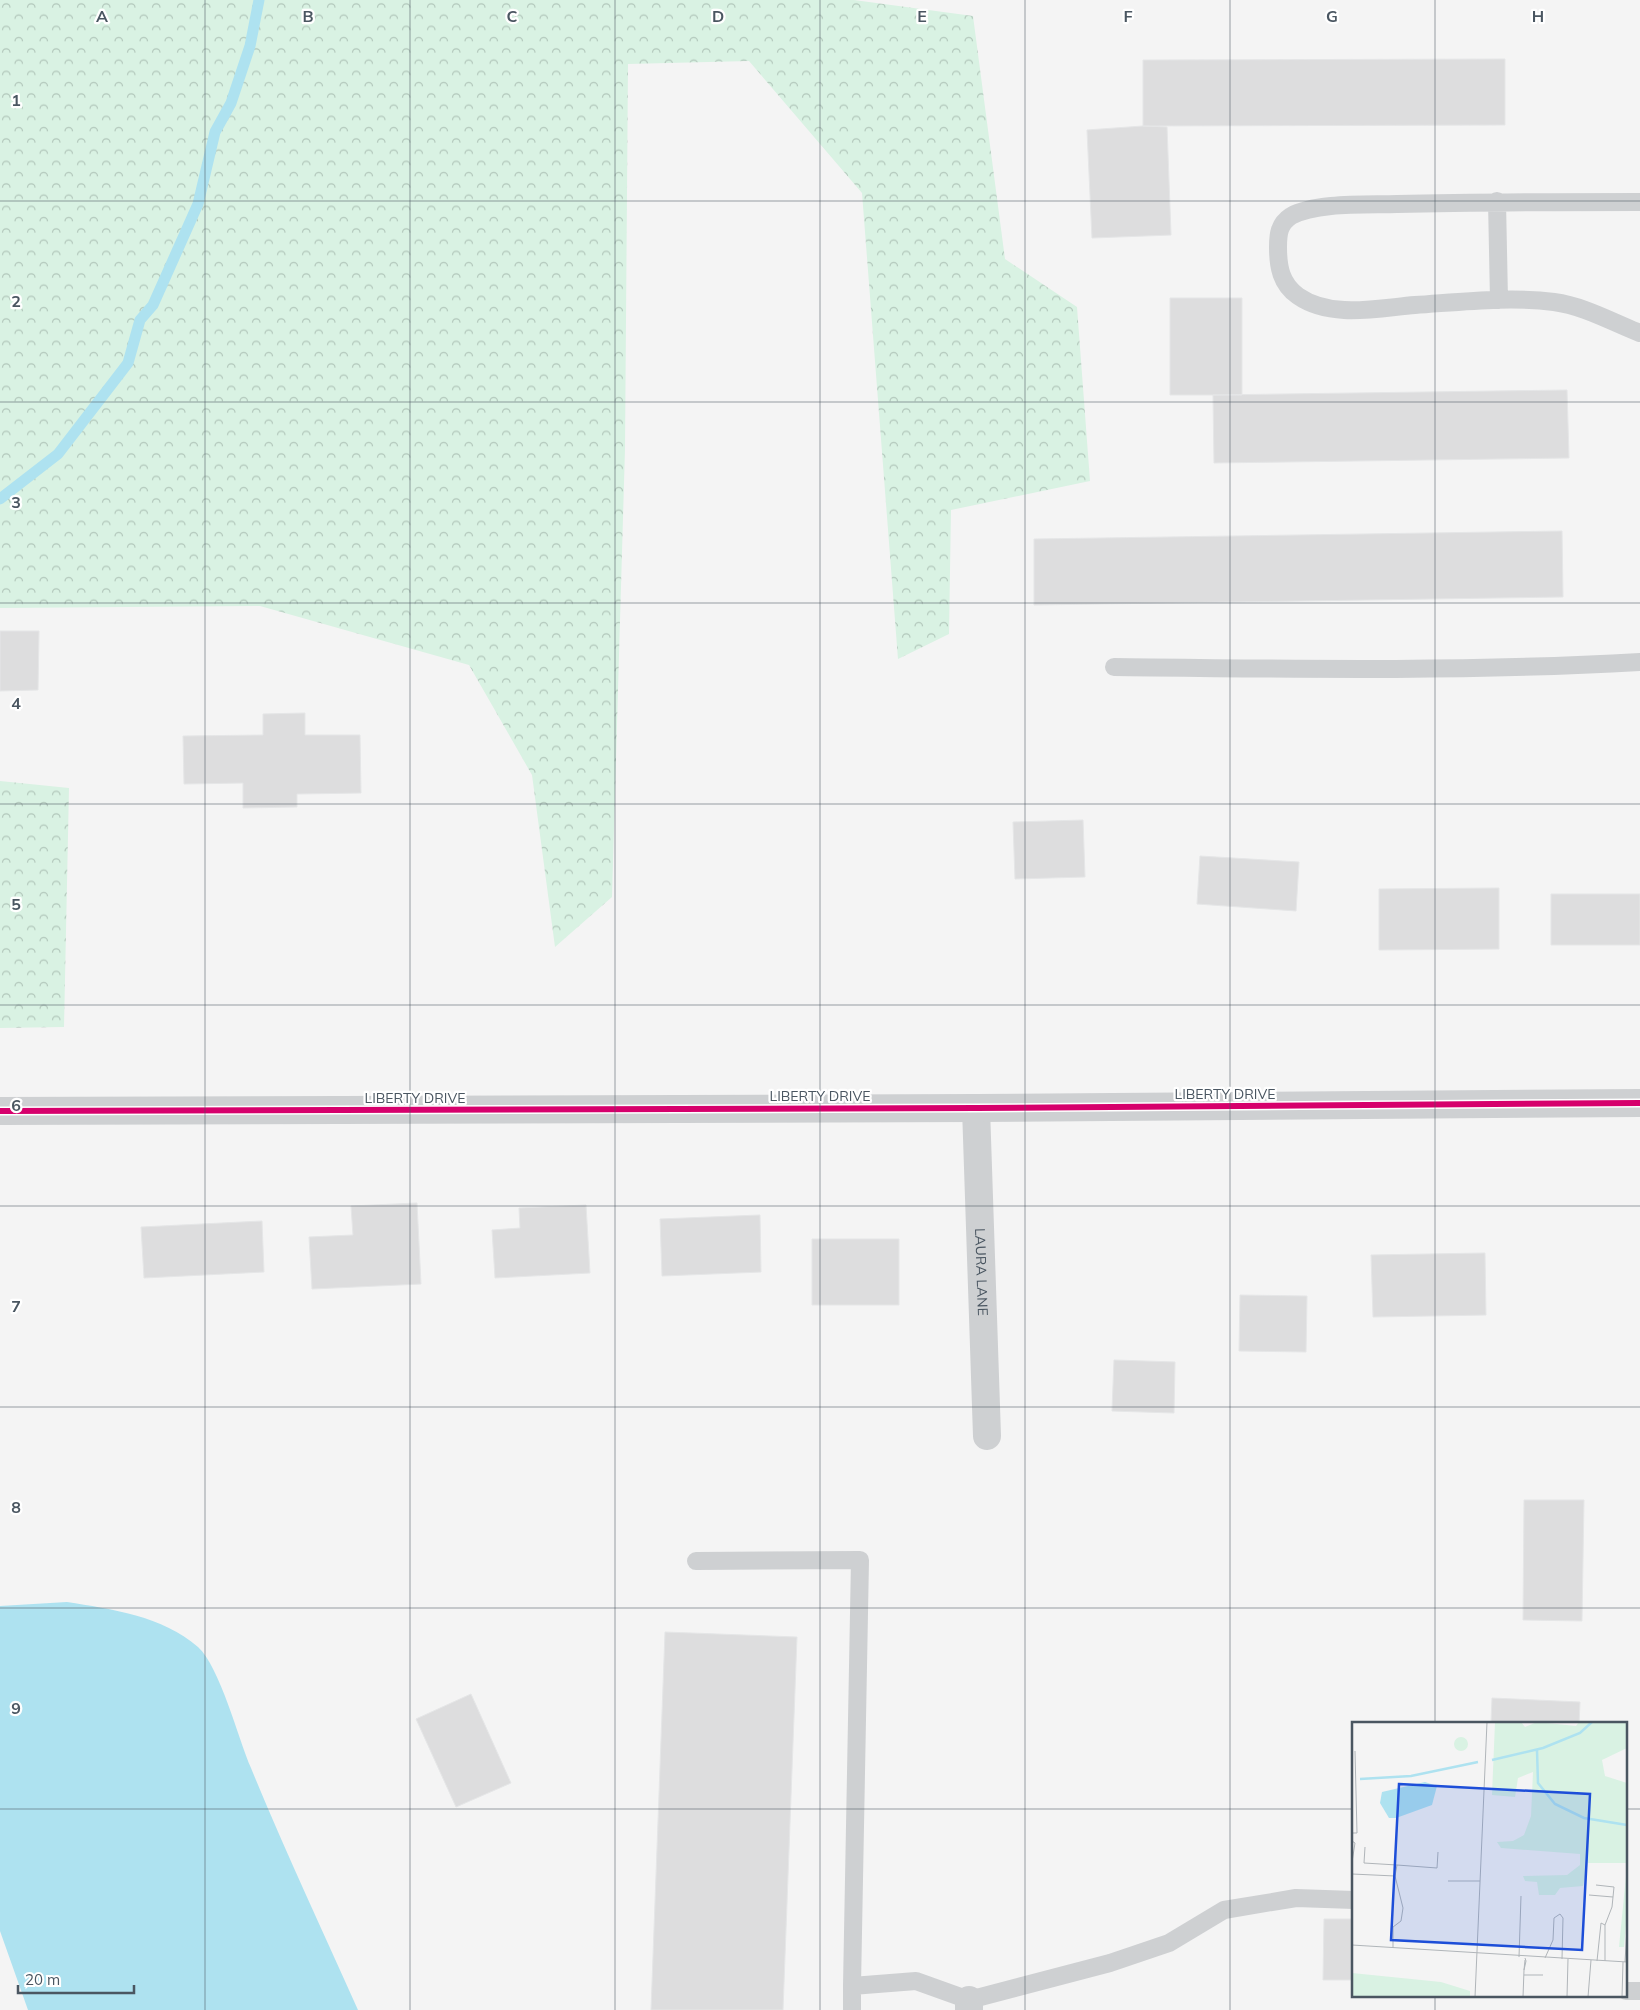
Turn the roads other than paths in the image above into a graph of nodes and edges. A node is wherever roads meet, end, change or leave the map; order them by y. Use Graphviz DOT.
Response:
graph roads {
  1 [pos="1497,201"];
  2 [pos="1640,202"];
  3 [pos="1499,300"];
  4 [pos="1640,334"];
  5 [pos="1640,662"];
  6 [pos="1114,667"];
  7 [pos="1640,1103"];
  8 [pos="976,1108"];
  9 [pos="0,1111"];
  10 [pos="987,1436"];
  11 [pos="696,1561"];
  12 [pos="1352,1900"];
  13 [pos="852,1986"];
  14 [pos="969,2005"];
  15 [pos="852,2010"];
  1 -- 2 [label="lane"];
  1 -- 3 [label="lane"];
  1 -- 3 [label="lane"];
  3 -- 4 [label="lane"];
  5 -- 6 [label="lane"];
  7 -- 8 [label="street, LIBERTY DRIVE"];
  8 -- 9 [label="street, LIBERTY DRIVE"];
  8 -- 10 [label="street, LAURA LANE"];
  11 -- 13 [label="lane"];
  12 -- 14 [label="lane"];
  13 -- 14 [label="lane"];
  13 -- 15 [label="lane"];
}
